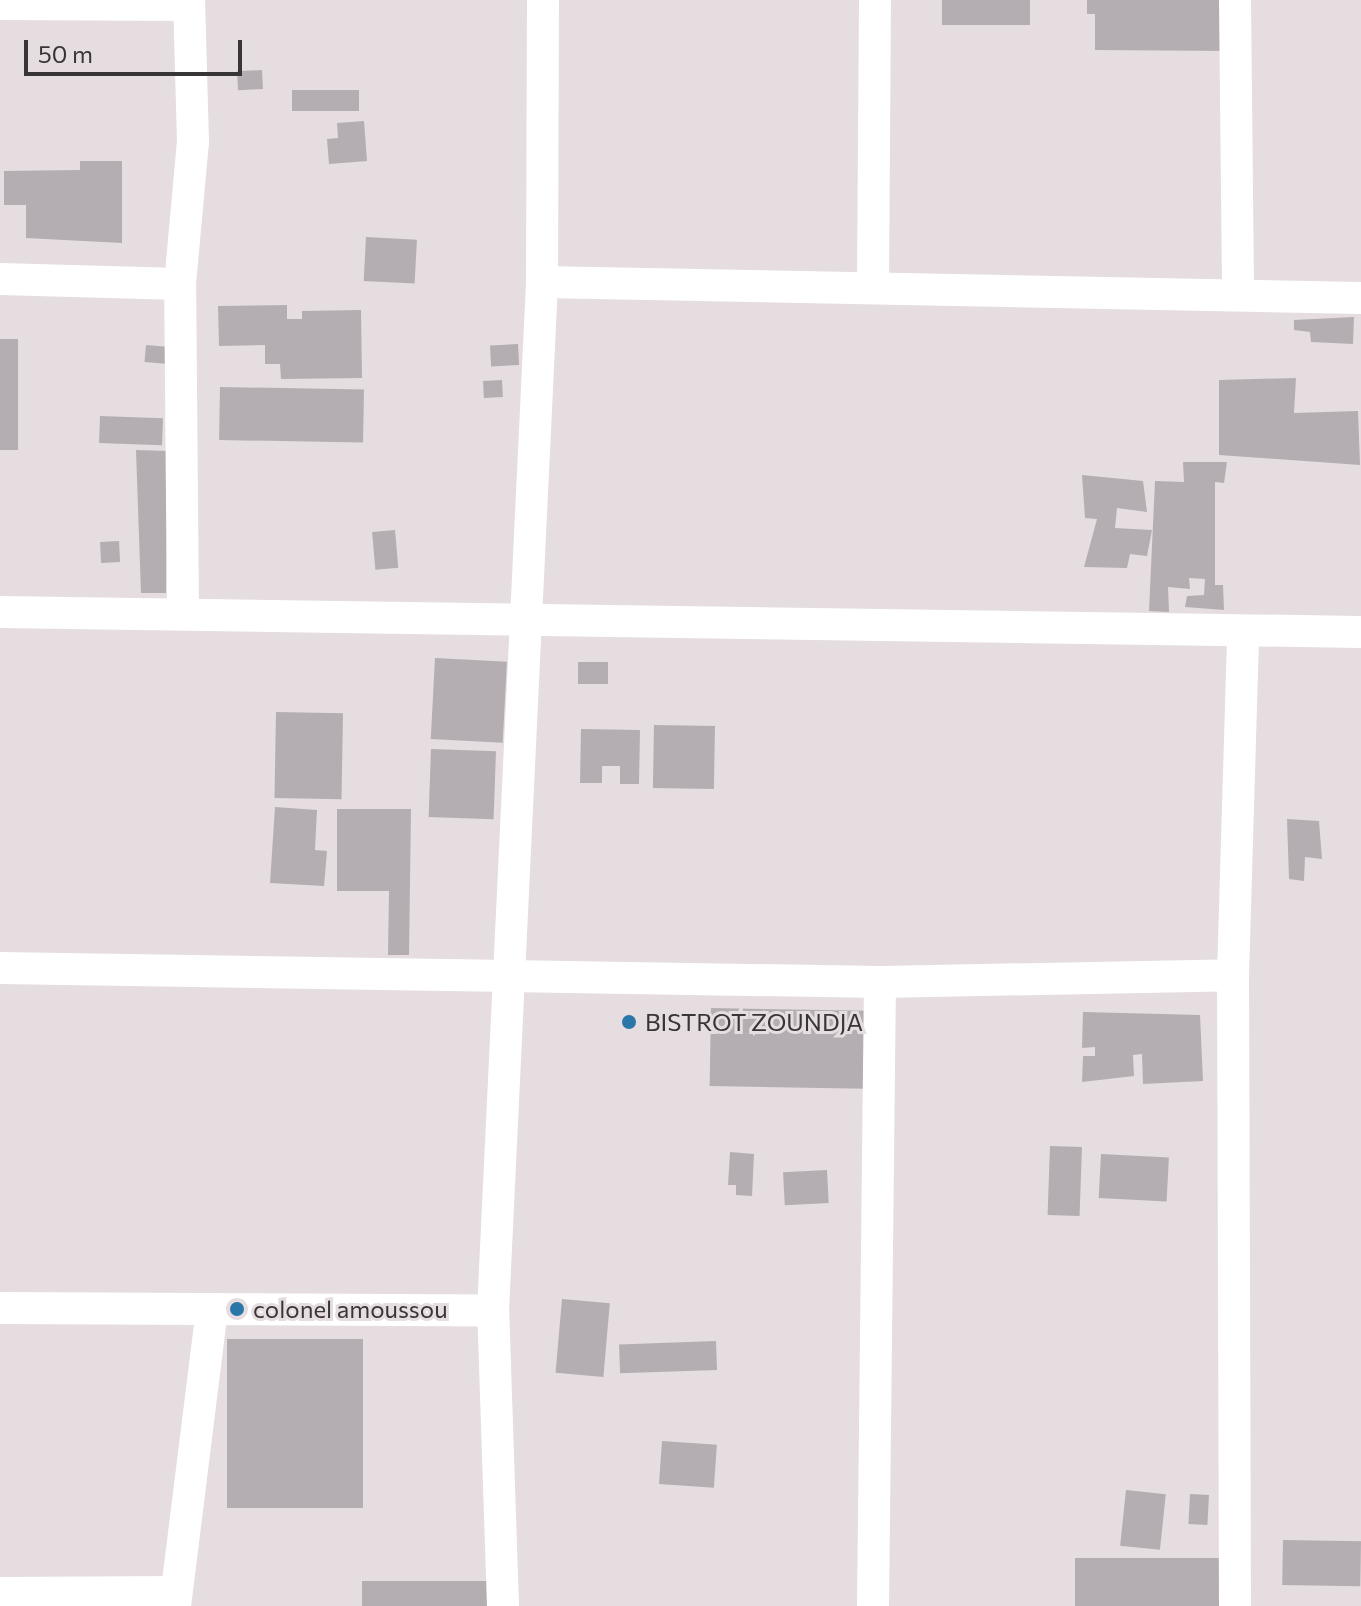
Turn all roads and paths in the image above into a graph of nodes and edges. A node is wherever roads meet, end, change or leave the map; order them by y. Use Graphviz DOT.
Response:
graph roads {
  1 [pos="543,0"];
  2 [pos="875,0"];
  3 [pos="1235,0"];
  4 [pos="189,3"];
  5 [pos="0,4"];
  6 [pos="0,279"];
  7 [pos="542,282"];
  8 [pos="180,284"];
  9 [pos="873,285"];
  10 [pos="1238,291"];
  11 [pos="1361,298"];
  12 [pos="0,612"];
  13 [pos="183,614"];
  14 [pos="522,618"];
  15 [pos="1361,632"];
  16 [pos="1243,633"];
  17 [pos="0,968"];
  18 [pos="504,973"];
  19 [pos="1233,975"];
  20 [pos="880,982"];
  21 [pos="0,1308"];
  22 [pos="212,1310"];
  23 [pos="493,1311"];
  24 [pos="0,1593"];
  25 [pos="175,1599"];
  26 [pos="503,1606"];
  27 [pos="873,1606"];
  28 [pos="1235,1606"];
  1 -- 7 [label="street"];
  2 -- 9 [label="street"];
  3 -- 10 [label="street"];
  4 -- 5 [label="street"];
  4 -- 8 [label="street"];
  6 -- 8 [label="street"];
  7 -- 9 [label="street"];
  7 -- 14 [label="street"];
  8 -- 13 [label="street"];
  9 -- 10 [label="street"];
  10 -- 11 [label="street"];
  12 -- 13 [label="street"];
  13 -- 14 [label="street"];
  14 -- 16 [label="street"];
  14 -- 18 [label="street"];
  15 -- 16 [label="street"];
  16 -- 19 [label="street"];
  17 -- 18 [label="street"];
  18 -- 20 [label="street"];
  18 -- 23 [label="street"];
  19 -- 20 [label="street"];
  19 -- 28 [label="street"];
  20 -- 27 [label="street"];
  21 -- 22 [label="street"];
  22 -- 23 [label="street"];
  22 -- 25 [label="street"];
  23 -- 26 [label="street"];
  24 -- 25 [label="street"];
}
